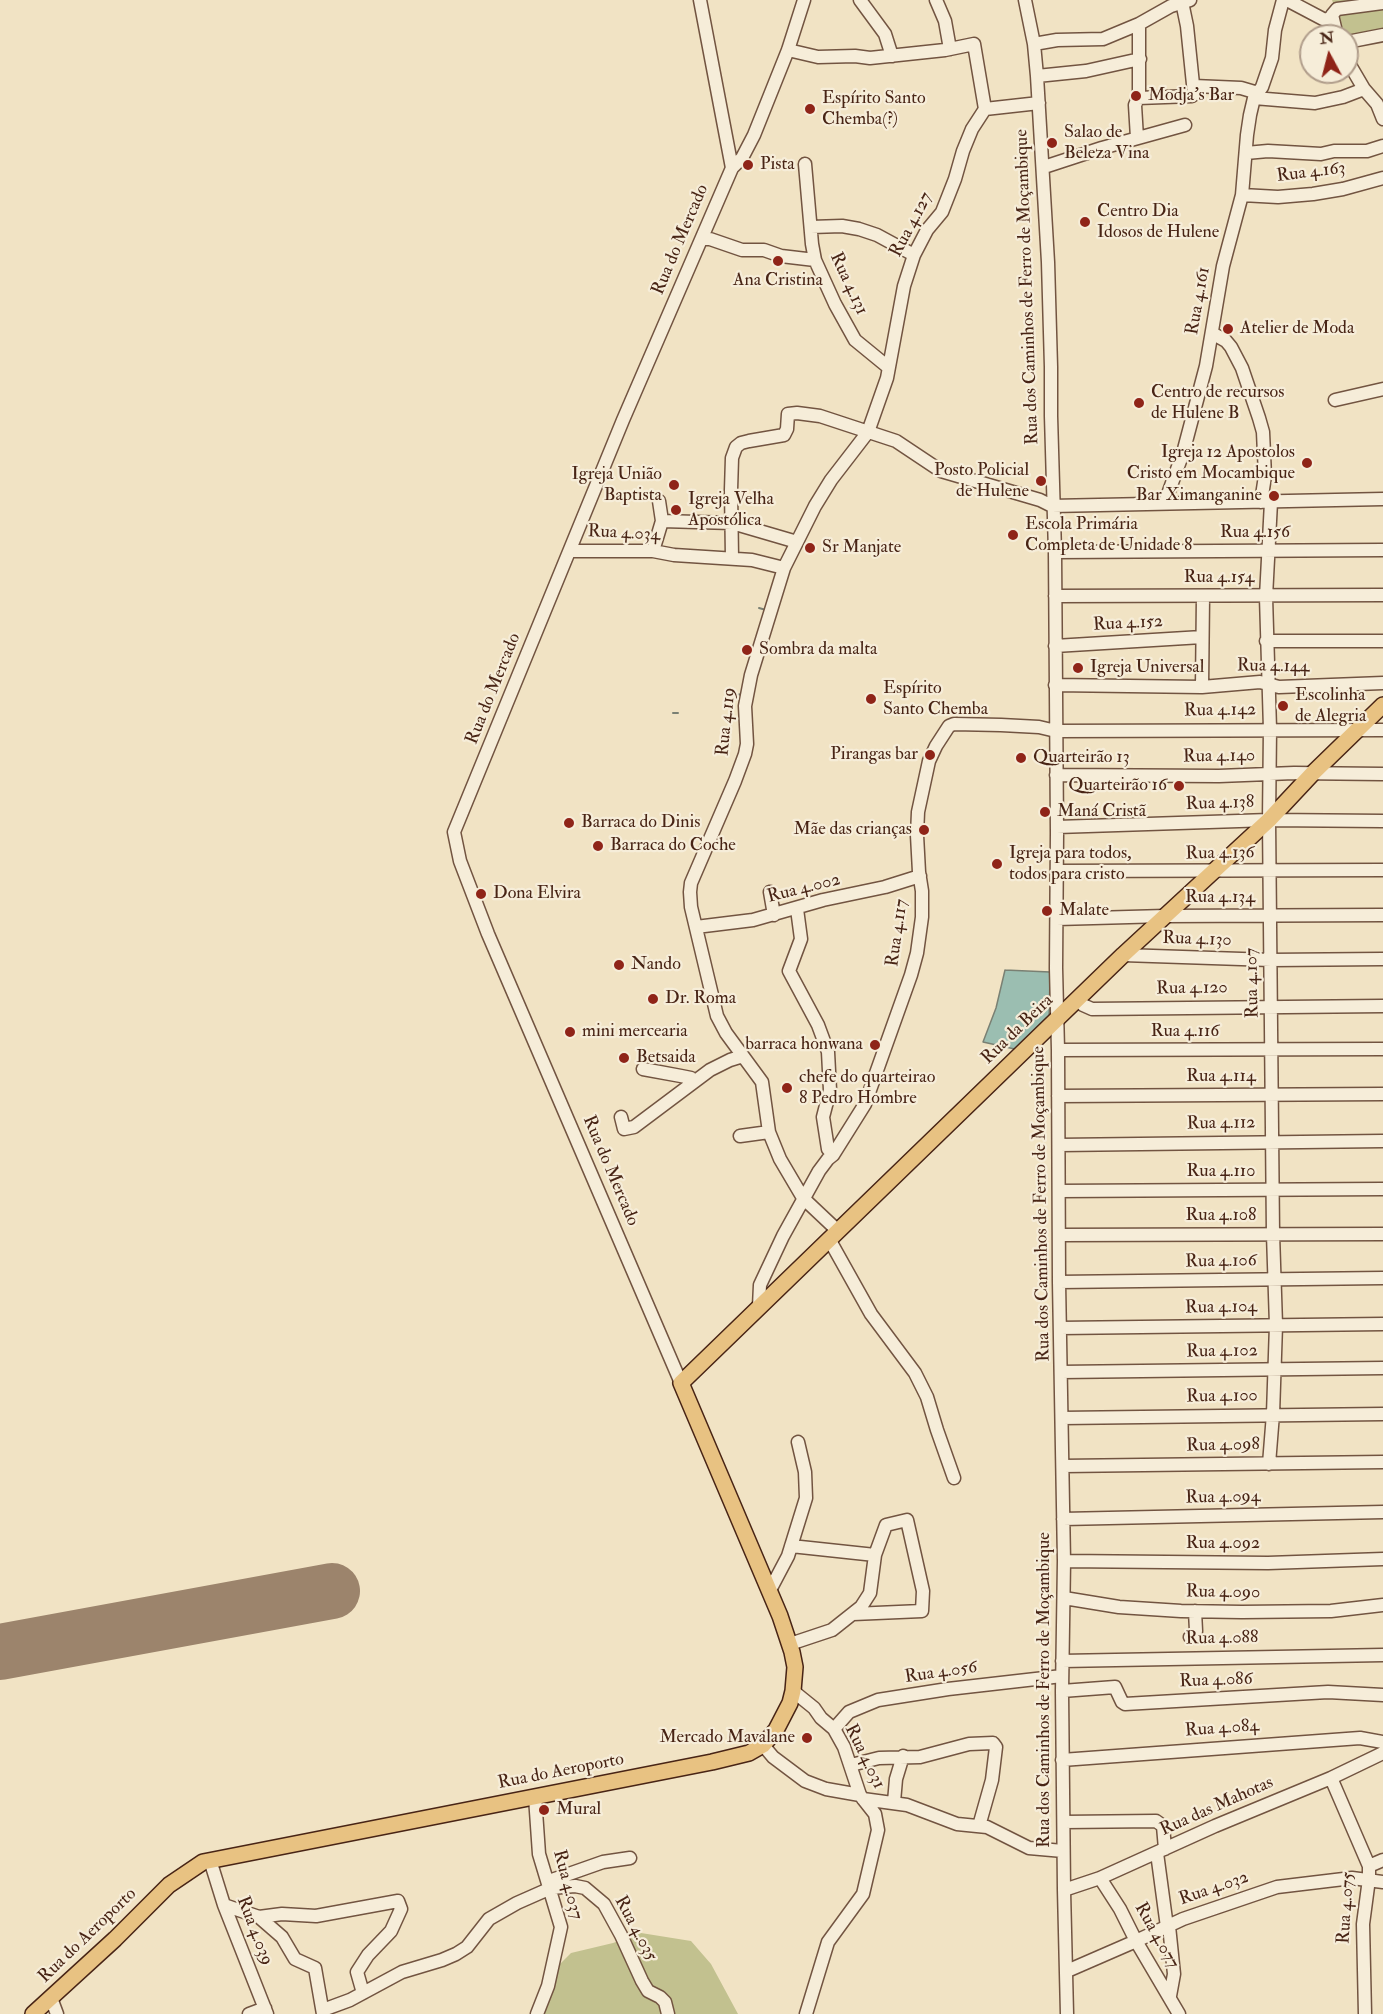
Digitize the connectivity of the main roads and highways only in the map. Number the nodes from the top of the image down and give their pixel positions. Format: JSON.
{"nodes":[{"id":1,"x":1383,"y":705,"type":"edge"},
{"id":2,"x":763,"y":1745,"type":"joint"},
{"id":3,"x":33,"y":2014,"type":"edge"}],
"edges":[{"from":1,"to":2,"type":"main road","name":"Rua da Beira"},
{"from":2,"to":3,"type":"main road","name":"Rua do Aeroporto"}]}
